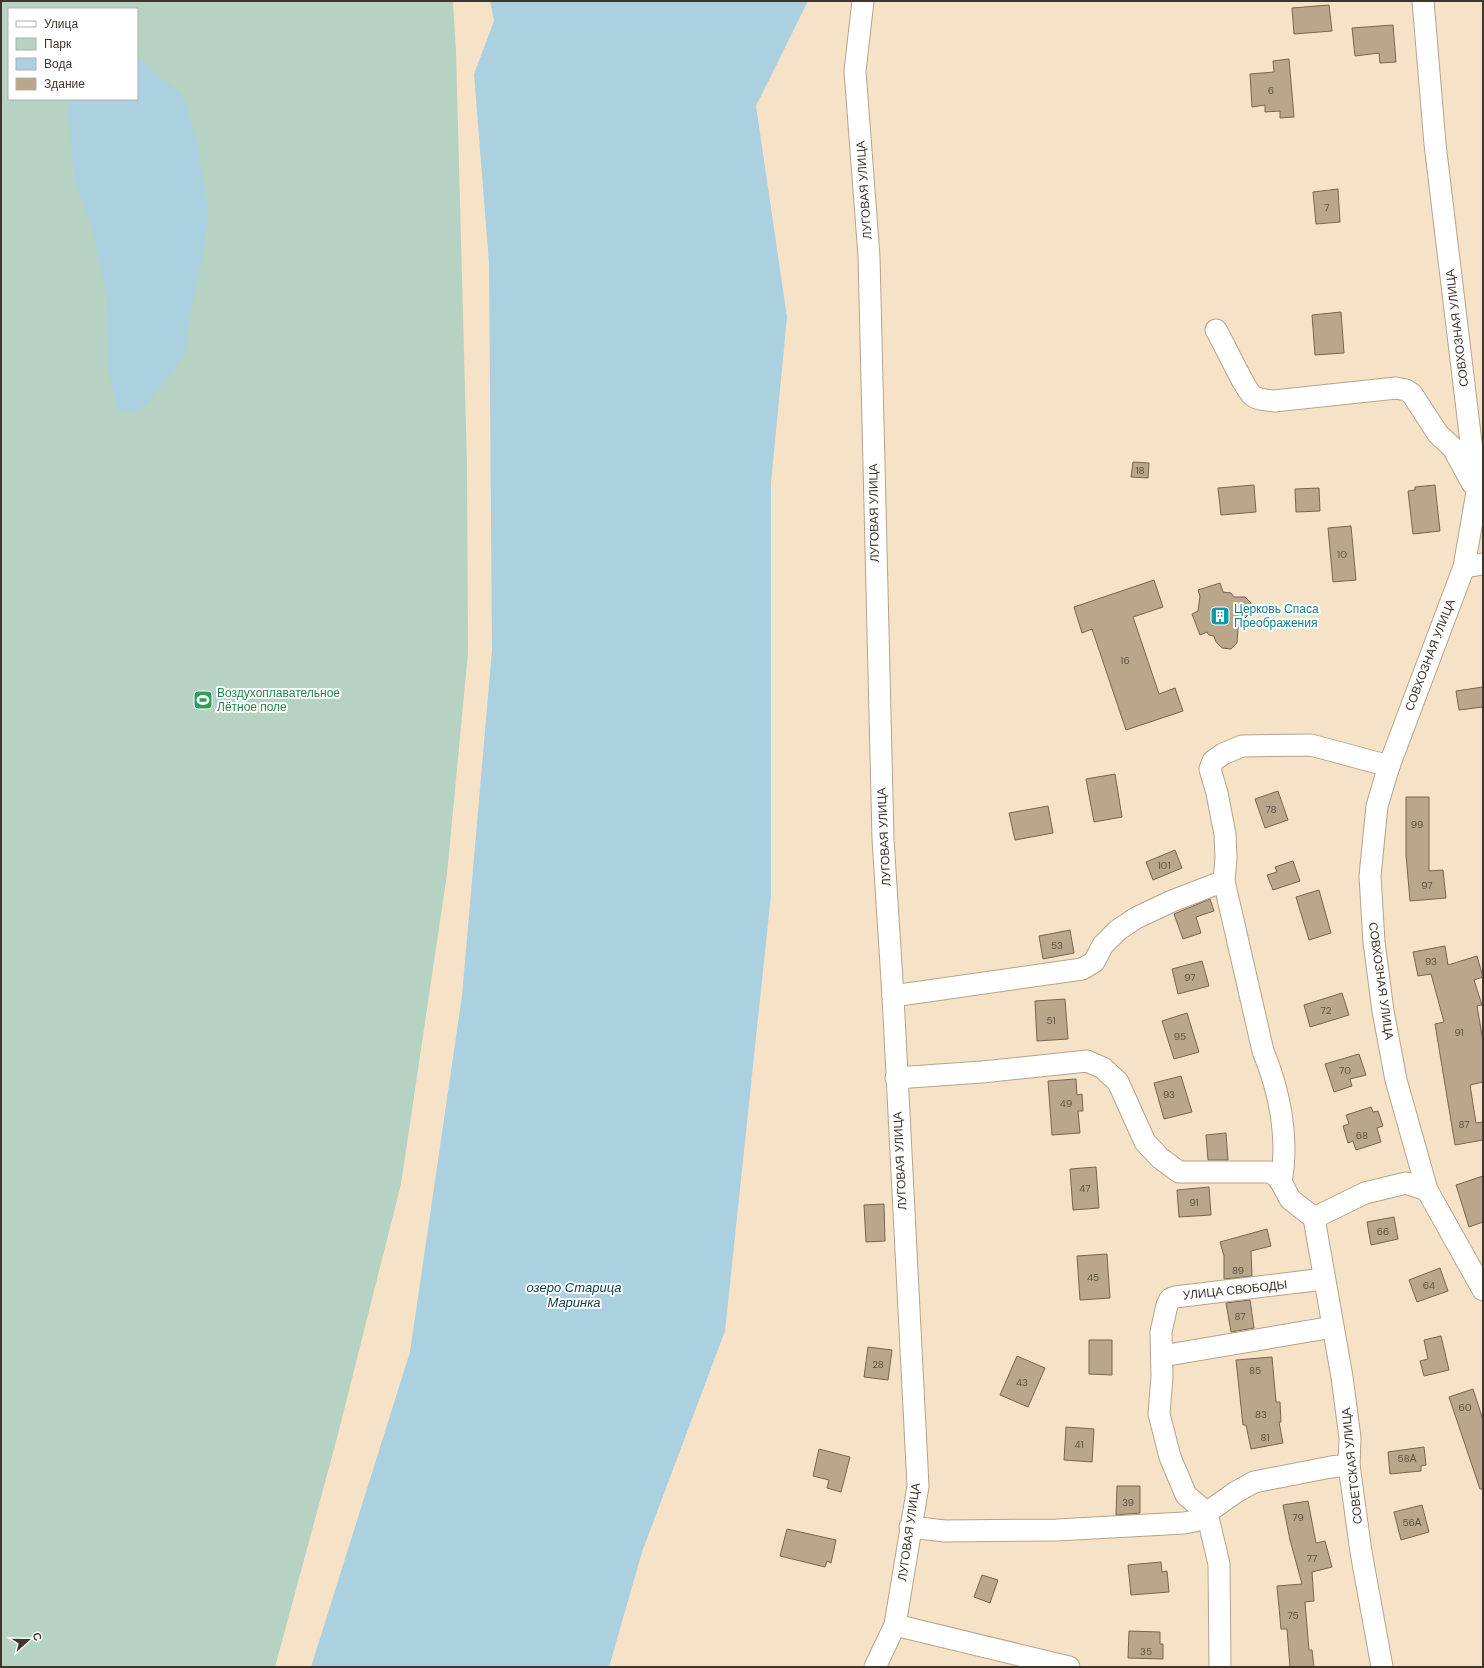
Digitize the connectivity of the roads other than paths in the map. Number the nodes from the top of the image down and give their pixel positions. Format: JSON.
{"nodes":[{"id":1,"x":863,"y":1,"type":"edge"},
{"id":2,"x":1423,"y":1,"type":"edge"},
{"id":3,"x":1216,"y":330,"type":"dead end"},
{"id":4,"x":1477,"y":492,"type":"junction"},
{"id":5,"x":1473,"y":565,"type":"edge"},
{"id":6,"x":1389,"y":766,"type":"junction"},
{"id":7,"x":1224,"y":880,"type":"junction"},
{"id":8,"x":893,"y":996,"type":"junction"},
{"id":9,"x":896,"y":1078,"type":"junction"},
{"id":10,"x":1281,"y":1182,"type":"junction"},
{"id":11,"x":1427,"y":1190,"type":"junction"},
{"id":12,"x":1314,"y":1218,"type":"junction"},
{"id":13,"x":1323,"y":1272,"type":"junction"},
{"id":14,"x":1483,"y":1290,"type":"edge"},
{"id":15,"x":1333,"y":1327,"type":"junction"},
{"id":16,"x":1162,"y":1356,"type":"junction"},
{"id":17,"x":1349,"y":1465,"type":"junction"},
{"id":18,"x":1207,"y":1513,"type":"junction"},
{"id":19,"x":910,"y":1527,"type":"junction"},
{"id":20,"x":895,"y":1625,"type":"junction"},
{"id":21,"x":875,"y":1667,"type":"edge"},
{"id":22,"x":1069,"y":1667,"type":"edge"},
{"id":23,"x":1220,"y":1667,"type":"edge"},
{"id":24,"x":1382,"y":1667,"type":"edge"}],
"edges":[{"from":1,"to":8,"type":"street","name":"ЛУГОВАЯ УЛИЦА"},
{"from":2,"to":4,"type":"street","name":"СОВХОЗНАЯ УЛИЦА"},
{"from":3,"to":4,"type":"street"},
{"from":4,"to":5,"type":"street","name":"СОВХОЗНАЯ УЛИЦА"},
{"from":5,"to":6,"type":"street","name":"СОВХОЗНАЯ УЛИЦА"},
{"from":6,"to":7,"type":"street"},
{"from":6,"to":11,"type":"street","name":"СОВХОЗНАЯ УЛИЦА"},
{"from":7,"to":8,"type":"street"},
{"from":7,"to":10,"type":"street"},
{"from":8,"to":9,"type":"street","name":"ЛУГОВАЯ УЛИЦА"},
{"from":9,"to":10,"type":"street"},
{"from":9,"to":19,"type":"street","name":"ЛУГОВАЯ УЛИЦА"},
{"from":10,"to":12,"type":"street"},
{"from":11,"to":12,"type":"street"},
{"from":11,"to":14,"type":"street","name":"СОВХОЗНАЯ УЛИЦА"},
{"from":12,"to":13,"type":"street","name":"СОВЕТСКАЯ УЛИЦА"},
{"from":13,"to":15,"type":"street","name":"СОВЕТСКАЯ УЛИЦА"},
{"from":13,"to":16,"type":"street","name":"УЛИЦА СВОБОДЫ"},
{"from":15,"to":16,"type":"street"},
{"from":15,"to":17,"type":"street","name":"СОВЕТСКАЯ УЛИЦА"},
{"from":16,"to":18,"type":"street","name":"УЛИЦА СВОБОДЫ"},
{"from":17,"to":18,"type":"street"},
{"from":17,"to":24,"type":"street","name":"СОВЕТСКАЯ УЛИЦА"},
{"from":18,"to":19,"type":"street"},
{"from":18,"to":23,"type":"street"},
{"from":19,"to":20,"type":"street","name":"ЛУГОВАЯ УЛИЦА"},
{"from":20,"to":21,"type":"street","name":"ЛУГОВАЯ УЛИЦА"},
{"from":20,"to":22,"type":"street"}]}
